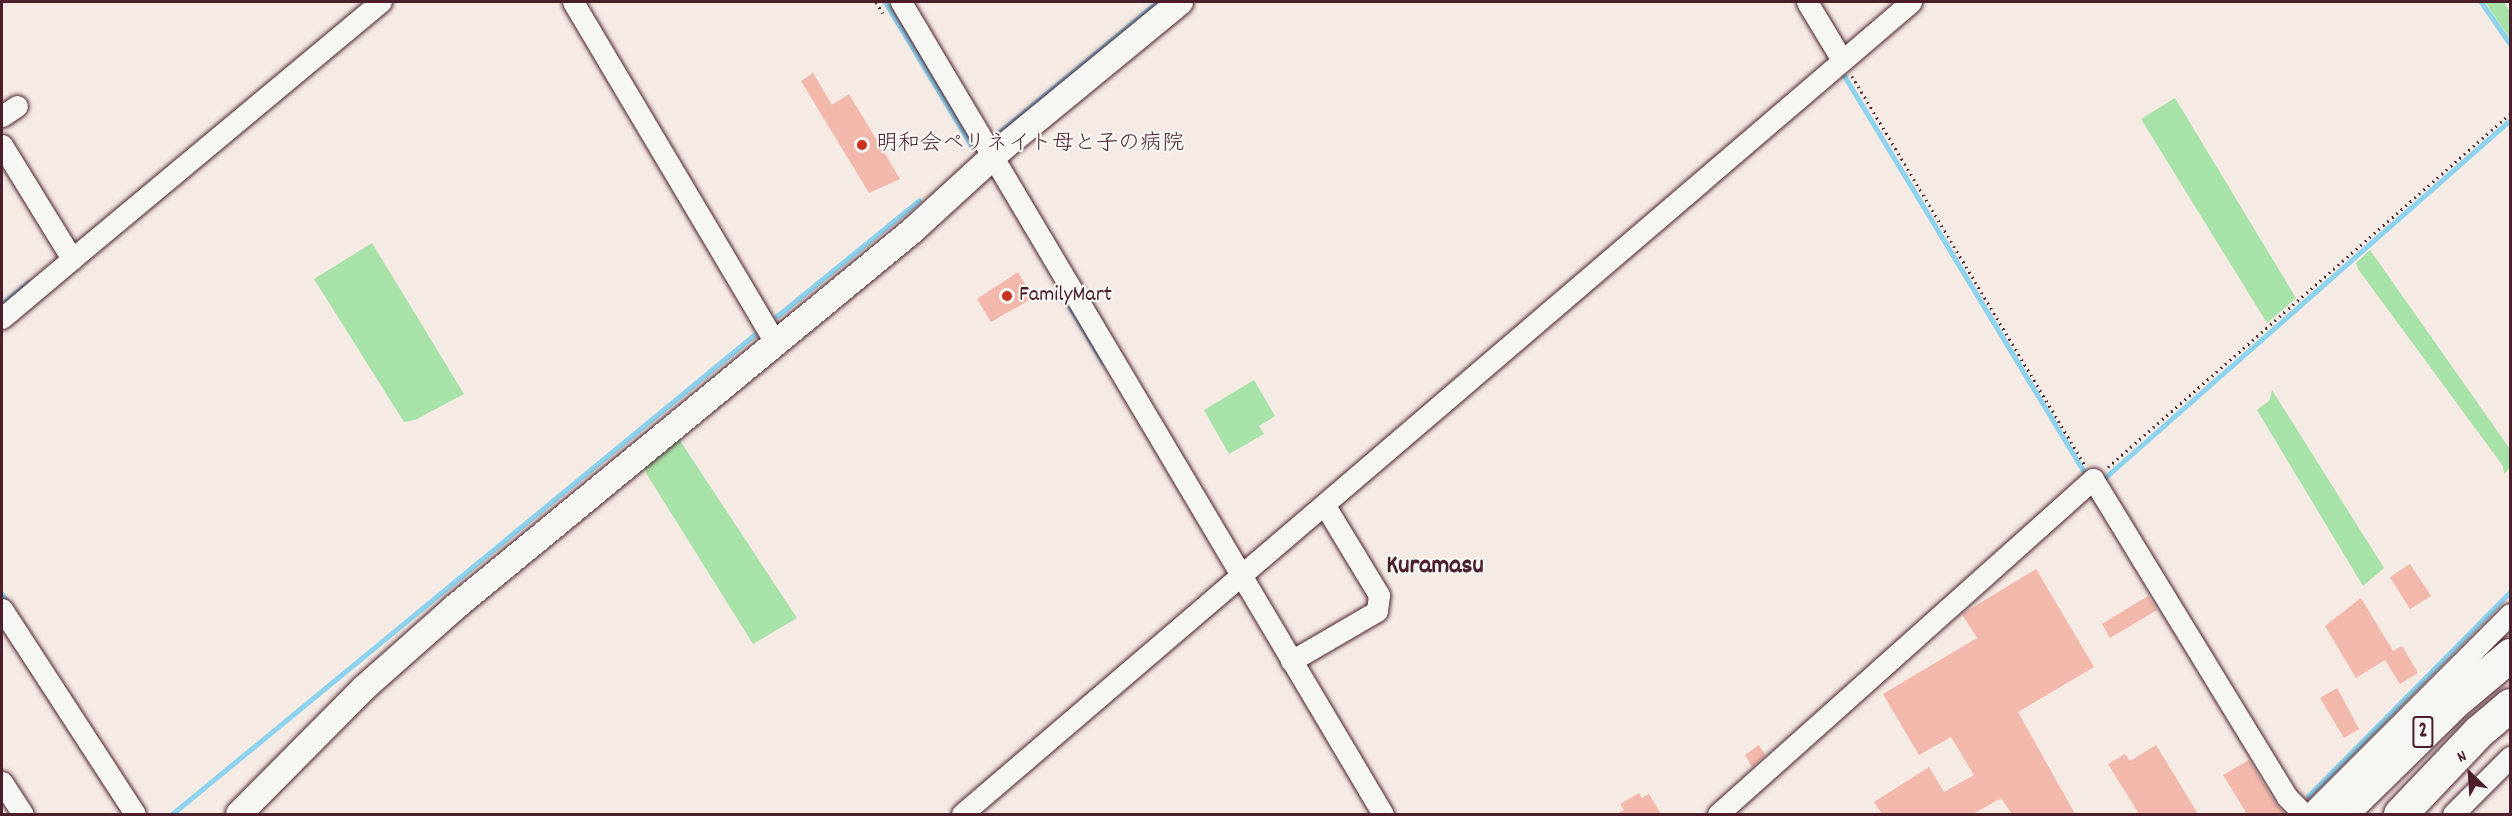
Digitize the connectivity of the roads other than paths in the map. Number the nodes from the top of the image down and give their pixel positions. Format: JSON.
{"nodes":[{"id":1,"x":381,"y":2,"type":"edge"},
{"id":2,"x":573,"y":2,"type":"edge"},
{"id":3,"x":901,"y":2,"type":"edge"},
{"id":4,"x":1180,"y":2,"type":"edge"},
{"id":5,"x":1807,"y":2,"type":"edge"},
{"id":6,"x":1911,"y":2,"type":"edge"},
{"id":7,"x":1842,"y":60,"type":"junction"},
{"id":8,"x":2,"y":146,"type":"edge"},
{"id":9,"x":991,"y":159,"type":"junction"},
{"id":10,"x":69,"y":253,"type":"junction"},
{"id":11,"x":2,"y":318,"type":"edge"},
{"id":12,"x":775,"y":342,"type":"junction"},
{"id":13,"x":1325,"y":506,"type":"junction"},
{"id":14,"x":1236,"y":581,"type":"junction"},
{"id":15,"x":2,"y":609,"type":"edge"},
{"id":16,"x":2511,"y":614,"type":"edge"},
{"id":17,"x":2511,"y":655,"type":"edge"},
{"id":18,"x":1291,"y":661,"type":"junction"},
{"id":19,"x":2511,"y":672,"type":"edge"},
{"id":20,"x":2511,"y":705,"type":"edge"},
{"id":21,"x":2511,"y":730,"type":"edge"},
{"id":22,"x":2511,"y":757,"type":"edge"},
{"id":23,"x":2,"y":782,"type":"edge"},
{"id":24,"x":23,"y":814,"type":"edge"},
{"id":25,"x":135,"y":814,"type":"edge"},
{"id":26,"x":239,"y":814,"type":"edge"},
{"id":27,"x":962,"y":814,"type":"edge"},
{"id":28,"x":1383,"y":814,"type":"edge"},
{"id":29,"x":1718,"y":814,"type":"edge"},
{"id":30,"x":2304,"y":814,"type":"edge"},
{"id":31,"x":2310,"y":814,"type":"edge"},
{"id":32,"x":2340,"y":814,"type":"edge"},
{"id":33,"x":2368,"y":814,"type":"edge"},
{"id":34,"x":2400,"y":814,"type":"edge"},
{"id":35,"x":2429,"y":814,"type":"edge"},
{"id":36,"x":2453,"y":814,"type":"edge"}],
"edges":[{"from":1,"to":10,"type":"street"},
{"from":2,"to":12,"type":"street"},
{"from":3,"to":9,"type":"street"},
{"from":4,"to":9,"type":"street"},
{"from":5,"to":7,"type":"street"},
{"from":6,"to":7,"type":"street"},
{"from":7,"to":13,"type":"street"},
{"from":8,"to":10,"type":"street"},
{"from":9,"to":12,"type":"street"},
{"from":9,"to":14,"type":"street"},
{"from":10,"to":11,"type":"street"},
{"from":12,"to":26,"type":"street"},
{"from":13,"to":14,"type":"street"},
{"from":13,"to":18,"type":"street"},
{"from":14,"to":18,"type":"street"},
{"from":14,"to":27,"type":"street"},
{"from":15,"to":25,"type":"street"},
{"from":16,"to":31,"type":"street"},
{"from":17,"to":32,"type":"highway","number":"2"},
{"from":18,"to":28,"type":"street"},
{"from":19,"to":33,"type":"highway","number":"2"},
{"from":20,"to":34,"type":"highway","number":"2"},
{"from":21,"to":35,"type":"highway"},
{"from":22,"to":36,"type":"street"},
{"from":23,"to":24,"type":"street"},
{"from":29,"to":30,"type":"street"}]}
